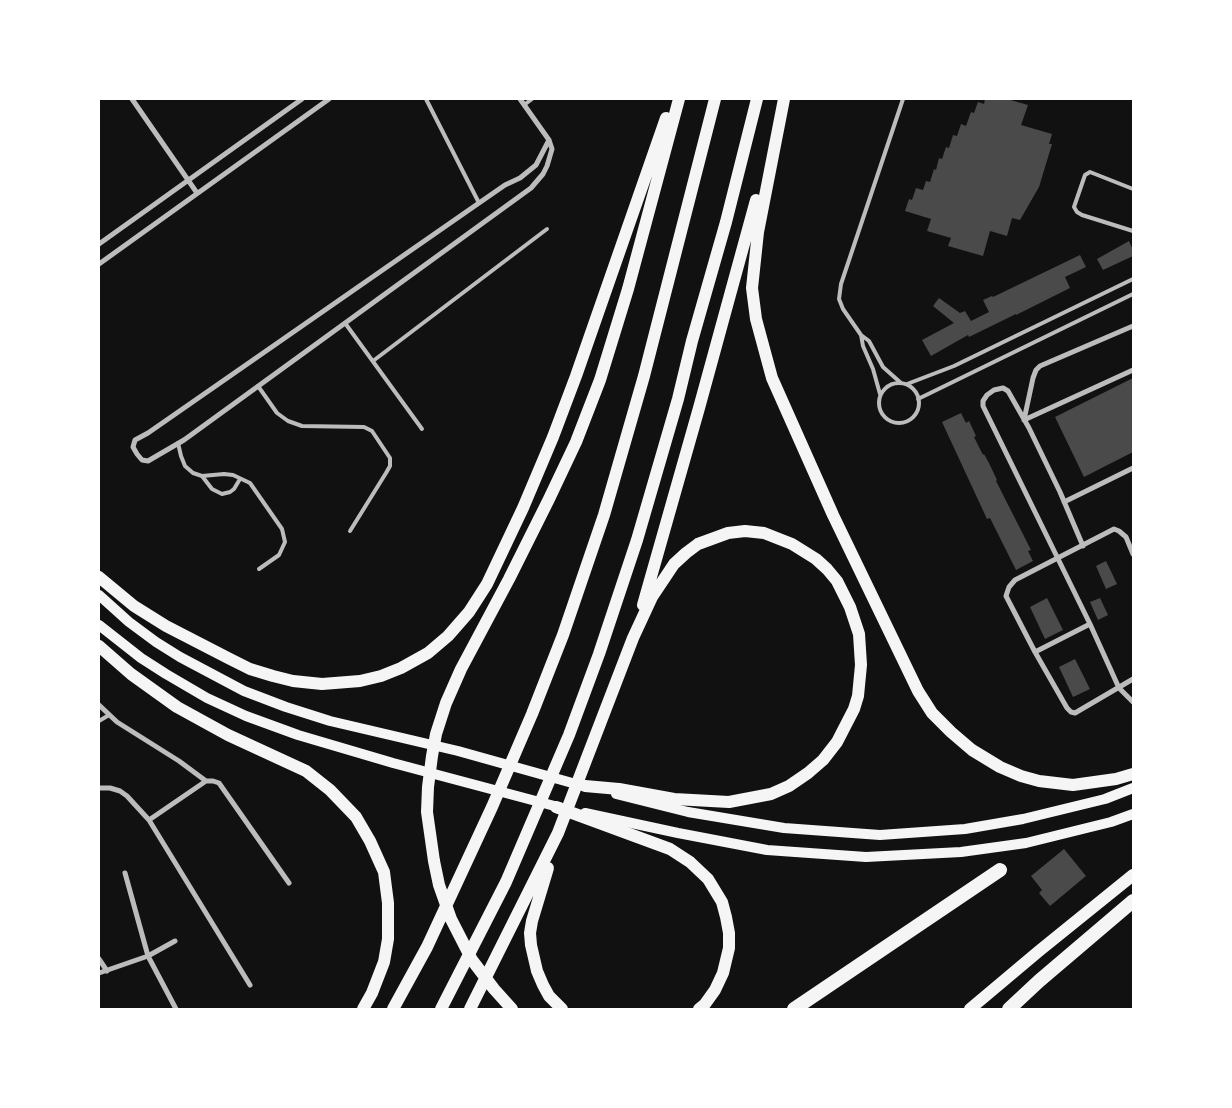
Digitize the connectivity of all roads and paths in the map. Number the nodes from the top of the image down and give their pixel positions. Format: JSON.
{"nodes":[{"id":1,"x":132,"y":99,"type":"edge"},
{"id":2,"x":302,"y":99,"type":"edge"},
{"id":3,"x":329,"y":99,"type":"edge"},
{"id":4,"x":426,"y":99,"type":"edge"},
{"id":5,"x":520,"y":99,"type":"edge"},
{"id":6,"x":532,"y":99,"type":"edge"},
{"id":7,"x":673,"y":99,"type":"edge"},
{"id":8,"x":679,"y":99,"type":"edge"},
{"id":9,"x":715,"y":99,"type":"edge"},
{"id":10,"x":757,"y":99,"type":"edge"},
{"id":11,"x":784,"y":99,"type":"edge"},
{"id":12,"x":902,"y":99,"type":"edge"},
{"id":13,"x":524,"y":105,"type":"junction"},
{"id":14,"x":779,"y":118,"type":"junction"},
{"id":15,"x":549,"y":140,"type":"junction"},
{"id":16,"x":189,"y":181,"type":"junction"},
{"id":17,"x":1133,"y":189,"type":"edge"},
{"id":18,"x":197,"y":193,"type":"junction"},
{"id":19,"x":479,"y":203,"type":"junction"},
{"id":20,"x":547,"y":229,"type":"dead end"},
{"id":21,"x":1133,"y":231,"type":"edge"},
{"id":22,"x":99,"y":244,"type":"edge"},
{"id":23,"x":99,"y":264,"type":"edge"},
{"id":24,"x":1133,"y":279,"type":"edge"},
{"id":25,"x":1133,"y":294,"type":"edge"},
{"id":26,"x":345,"y":323,"type":"junction"},
{"id":27,"x":1133,"y":326,"type":"edge"},
{"id":28,"x":860,"y":335,"type":"junction"},
{"id":29,"x":373,"y":361,"type":"junction"},
{"id":30,"x":1133,"y":370,"type":"edge"},
{"id":31,"x":901,"y":382,"type":"junction"},
{"id":32,"x":907,"y":384,"type":"junction"},
{"id":33,"x":258,"y":386,"type":"junction"},
{"id":34,"x":880,"y":394,"type":"junction"},
{"id":35,"x":918,"y":399,"type":"junction"},
{"id":36,"x":1024,"y":420,"type":"junction"},
{"id":37,"x":422,"y":429,"type":"dead end"},
{"id":38,"x":178,"y":443,"type":"junction"},
{"id":39,"x":1133,"y":468,"type":"edge"},
{"id":40,"x":202,"y":476,"type":"junction"},
{"id":41,"x":240,"y":479,"type":"junction"},
{"id":42,"x":1064,"y":502,"type":"junction"},
{"id":43,"x":350,"y":531,"type":"dead end"},
{"id":44,"x":1133,"y":535,"type":"edge"},
{"id":45,"x":1126,"y":537,"type":"junction"},
{"id":46,"x":1083,"y":546,"type":"junction"},
{"id":47,"x":1133,"y":554,"type":"edge"},
{"id":48,"x":1058,"y":558,"type":"junction"},
{"id":49,"x":260,"y":569,"type":"dead end"},
{"id":50,"x":99,"y":577,"type":"edge"},
{"id":51,"x":99,"y":595,"type":"edge"},
{"id":52,"x":1090,"y":624,"type":"junction"},
{"id":53,"x":99,"y":625,"type":"edge"},
{"id":54,"x":633,"y":638,"type":"junction"},
{"id":55,"x":99,"y":646,"type":"edge"},
{"id":56,"x":1035,"y":652,"type":"junction"},
{"id":57,"x":1133,"y":679,"type":"edge"},
{"id":58,"x":1119,"y":688,"type":"junction"},
{"id":59,"x":1133,"y":702,"type":"edge"},
{"id":60,"x":99,"y":705,"type":"edge"},
{"id":61,"x":109,"y":715,"type":"junction"},
{"id":62,"x":99,"y":721,"type":"edge"},
{"id":63,"x":1133,"y":774,"type":"edge"},
{"id":64,"x":206,"y":781,"type":"junction"},
{"id":65,"x":585,"y":786,"type":"junction"},
{"id":66,"x":99,"y":788,"type":"edge"},
{"id":67,"x":1133,"y":788,"type":"edge"},
{"id":68,"x":556,"y":806,"type":"junction"},
{"id":69,"x":1133,"y":814,"type":"edge"},
{"id":70,"x":150,"y":820,"type":"junction"},
{"id":71,"x":559,"y":830,"type":"junction"},
{"id":72,"x":1000,"y":870,"type":"dead end"},
{"id":73,"x":125,"y":873,"type":"dead end"},
{"id":74,"x":1133,"y":875,"type":"edge"},
{"id":75,"x":289,"y":882,"type":"dead end"},
{"id":76,"x":1133,"y":901,"type":"edge"},
{"id":77,"x":175,"y":942,"type":"dead end"},
{"id":78,"x":148,"y":956,"type":"junction"},
{"id":79,"x":99,"y":959,"type":"edge"},
{"id":80,"x":106,"y":971,"type":"junction"},
{"id":81,"x":99,"y":973,"type":"edge"},
{"id":82,"x":250,"y":985,"type":"dead end"},
{"id":83,"x":176,"y":1009,"type":"edge"},
{"id":84,"x":363,"y":1009,"type":"edge"},
{"id":85,"x":393,"y":1009,"type":"edge"},
{"id":86,"x":441,"y":1009,"type":"edge"},
{"id":87,"x":470,"y":1009,"type":"edge"},
{"id":88,"x":512,"y":1009,"type":"edge"},
{"id":89,"x":562,"y":1009,"type":"edge"},
{"id":90,"x":699,"y":1009,"type":"edge"},
{"id":91,"x":794,"y":1009,"type":"edge"},
{"id":92,"x":970,"y":1009,"type":"edge"},
{"id":93,"x":1010,"y":1009,"type":"edge"}],
"edges":[{"from":1,"to":16,"type":"street"},
{"from":2,"to":16,"type":"street"},
{"from":3,"to":18,"type":"street"},
{"from":4,"to":19,"type":"lane"},
{"from":5,"to":13,"type":"street"},
{"from":6,"to":13,"type":"lane"},
{"from":7,"to":50,"type":"main road"},
{"from":8,"to":88,"type":"main road"},
{"from":9,"to":85,"type":"main road"},
{"from":10,"to":86,"type":"main road"},
{"from":11,"to":14,"type":"main road"},
{"from":12,"to":28,"type":"lane"},
{"from":13,"to":15,"type":"street"},
{"from":14,"to":54,"type":"main road"},
{"from":14,"to":63,"type":"main road"},
{"from":15,"to":19,"type":"street"},
{"from":15,"to":26,"type":"street"},
{"from":16,"to":18,"type":"street"},
{"from":16,"to":22,"type":"street"},
{"from":17,"to":21,"type":"lane"},
{"from":18,"to":23,"type":"street"},
{"from":19,"to":38,"type":"street"},
{"from":20,"to":29,"type":"lane"},
{"from":24,"to":32,"type":"lane"},
{"from":25,"to":35,"type":"lane"},
{"from":26,"to":29,"type":"lane"},
{"from":26,"to":33,"type":"street"},
{"from":27,"to":36,"type":"street"},
{"from":28,"to":31,"type":"lane"},
{"from":28,"to":34,"type":"lane"},
{"from":29,"to":37,"type":"lane"},
{"from":30,"to":36,"type":"street"},
{"from":31,"to":32,"type":"lane"},
{"from":31,"to":34,"type":"lane"},
{"from":32,"to":35,"type":"lane"},
{"from":33,"to":38,"type":"street"},
{"from":33,"to":43,"type":"lane"},
{"from":34,"to":35,"type":"lane"},
{"from":36,"to":42,"type":"street"},
{"from":36,"to":48,"type":"street"},
{"from":38,"to":40,"type":"lane"},
{"from":39,"to":42,"type":"street"},
{"from":40,"to":41,"type":"lane"},
{"from":40,"to":41,"type":"lane"},
{"from":41,"to":49,"type":"lane"},
{"from":42,"to":46,"type":"street"},
{"from":44,"to":45,"type":"street"},
{"from":45,"to":46,"type":"street"},
{"from":45,"to":47,"type":"street"},
{"from":46,"to":48,"type":"street"},
{"from":48,"to":52,"type":"street"},
{"from":48,"to":56,"type":"street"},
{"from":51,"to":65,"type":"main road"},
{"from":52,"to":56,"type":"street"},
{"from":52,"to":58,"type":"street"},
{"from":53,"to":68,"type":"main road"},
{"from":54,"to":65,"type":"main road"},
{"from":54,"to":71,"type":"main road"},
{"from":55,"to":84,"type":"main road"},
{"from":56,"to":58,"type":"street"},
{"from":57,"to":58,"type":"street"},
{"from":58,"to":59,"type":"street"},
{"from":60,"to":61,"type":"street"},
{"from":61,"to":62,"type":"lane"},
{"from":61,"to":64,"type":"street"},
{"from":64,"to":70,"type":"street"},
{"from":64,"to":75,"type":"street"},
{"from":65,"to":67,"type":"main road"},
{"from":66,"to":70,"type":"street"},
{"from":68,"to":69,"type":"main road"},
{"from":68,"to":90,"type":"main road"},
{"from":70,"to":82,"type":"street"},
{"from":71,"to":87,"type":"main road"},
{"from":71,"to":89,"type":"main road"},
{"from":72,"to":91,"type":"highway"},
{"from":73,"to":78,"type":"street"},
{"from":74,"to":92,"type":"main road"},
{"from":76,"to":93,"type":"highway"},
{"from":77,"to":78,"type":"street"},
{"from":78,"to":80,"type":"street"},
{"from":78,"to":83,"type":"street"},
{"from":79,"to":80,"type":"street"},
{"from":80,"to":81,"type":"street"}]}
